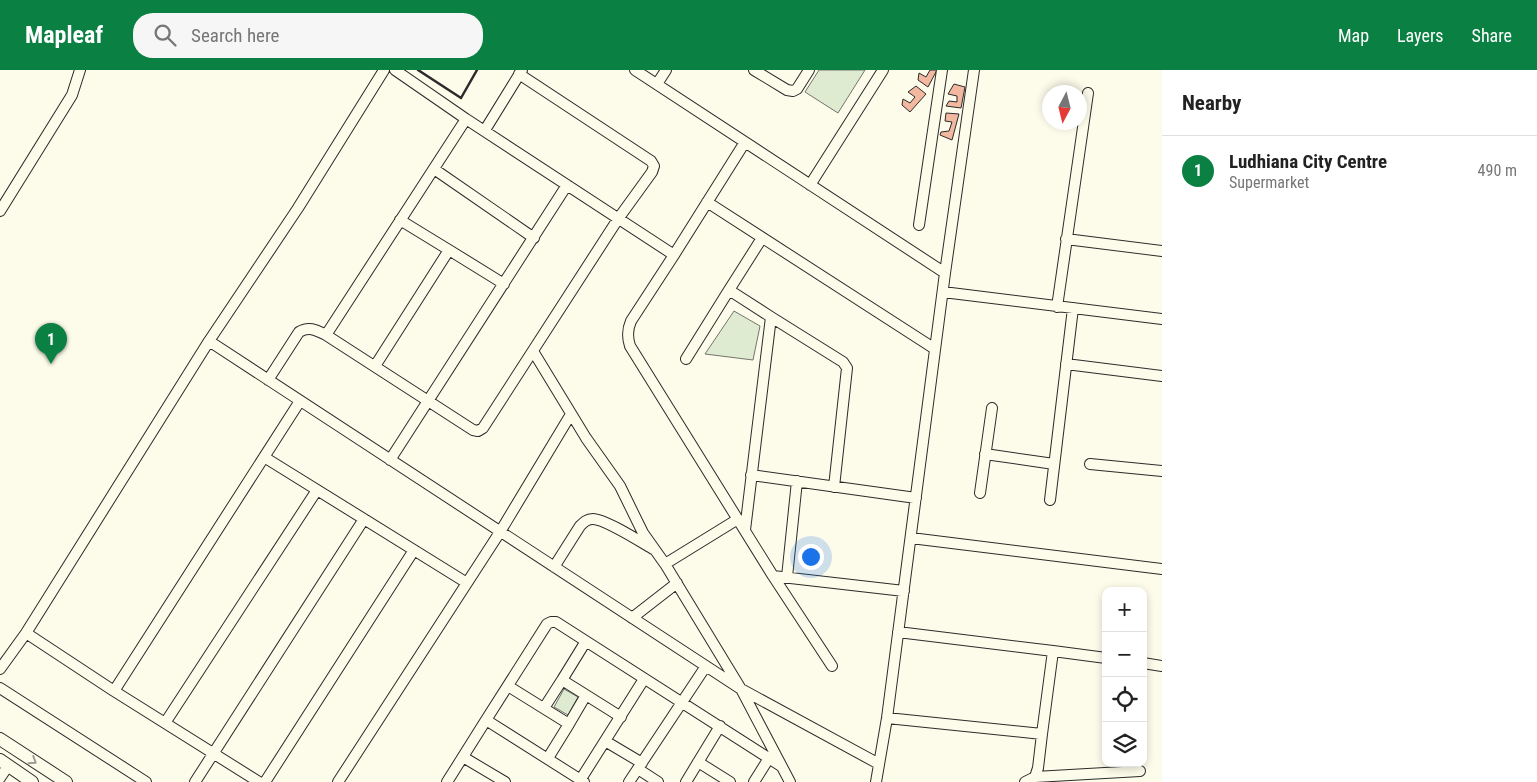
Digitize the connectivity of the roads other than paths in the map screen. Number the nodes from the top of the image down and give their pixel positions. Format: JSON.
{"nodes":[{"id":1,"x":80,"y":70,"type":"edge"},
{"id":2,"x":384,"y":70,"type":"edge"},
{"id":3,"x":395,"y":70,"type":"edge"},
{"id":4,"x":635,"y":70,"type":"edge"},
{"id":5,"x":666,"y":70,"type":"edge"},
{"id":6,"x":754,"y":70,"type":"edge"},
{"id":7,"x":809,"y":70,"type":"edge"},
{"id":8,"x":883,"y":70,"type":"edge"},
{"id":9,"x":942,"y":70,"type":"edge"},
{"id":10,"x":974,"y":70,"type":"edge"},
{"id":11,"x":521,"y":72,"type":"edge"},
{"id":12,"x":657,"y":84,"type":"junction"},
{"id":13,"x":1088,"y":93,"type":"dead end"},
{"id":14,"x":466,"y":119,"type":"junction"},
{"id":15,"x":485,"y":130,"type":"junction"},
{"id":16,"x":745,"y":142,"type":"junction"},
{"id":17,"x":434,"y":169,"type":"junction"},
{"id":18,"x":567,"y":185,"type":"junction"},
{"id":19,"x":810,"y":185,"type":"junction"},
{"id":20,"x":707,"y":202,"type":"junction"},
{"id":21,"x":0,"y":211,"type":"edge"},
{"id":22,"x":618,"y":219,"type":"junction"},
{"id":23,"x":400,"y":220,"type":"junction"},
{"id":24,"x":919,"y":225,"type":"dead end"},
{"id":25,"x":534,"y":238,"type":"junction"},
{"id":26,"x":762,"y":238,"type":"junction"},
{"id":27,"x":1066,"y":240,"type":"junction"},
{"id":28,"x":449,"y":250,"type":"junction"},
{"id":29,"x":1162,"y":251,"type":"edge"},
{"id":30,"x":674,"y":254,"type":"junction"},
{"id":31,"x":945,"y":274,"type":"junction"},
{"id":32,"x":504,"y":284,"type":"junction"},
{"id":33,"x":729,"y":290,"type":"junction"},
{"id":34,"x":943,"y":292,"type":"junction"},
{"id":35,"x":1057,"y":307,"type":"junction"},
{"id":36,"x":1072,"y":308,"type":"junction"},
{"id":37,"x":771,"y":317,"type":"junction"},
{"id":38,"x":1162,"y":319,"type":"edge"},
{"id":39,"x":326,"y":335,"type":"junction"},
{"id":40,"x":209,"y":342,"type":"junction"},
{"id":41,"x":935,"y":349,"type":"junction"},
{"id":42,"x":533,"y":351,"type":"junction"},
{"id":43,"x":686,"y":358,"type":"dead end"},
{"id":44,"x":1066,"y":364,"type":"junction"},
{"id":45,"x":375,"y":366,"type":"junction"},
{"id":46,"x":1162,"y":376,"type":"edge"},
{"id":47,"x":268,"y":380,"type":"junction"},
{"id":48,"x":300,"y":401,"type":"junction"},
{"id":49,"x":429,"y":401,"type":"junction"},
{"id":50,"x":992,"y":408,"type":"dead end"},
{"id":51,"x":571,"y":414,"type":"junction"},
{"id":52,"x":984,"y":454,"type":"junction"},
{"id":53,"x":264,"y":457,"type":"junction"},
{"id":54,"x":390,"y":460,"type":"junction"},
{"id":55,"x":1054,"y":464,"type":"junction"},
{"id":56,"x":1090,"y":464,"type":"dead end"},
{"id":57,"x":1162,"y":471,"type":"edge"},
{"id":58,"x":751,"y":475,"type":"junction"},
{"id":59,"x":797,"y":482,"type":"junction"},
{"id":60,"x":834,"y":487,"type":"junction"},
{"id":61,"x":316,"y":490,"type":"junction"},
{"id":62,"x":980,"y":493,"type":"dead end"},
{"id":63,"x":916,"y":498,"type":"junction"},
{"id":64,"x":1050,"y":500,"type":"dead end"},
{"id":65,"x":364,"y":519,"type":"junction"},
{"id":66,"x":738,"y":519,"type":"junction"},
{"id":67,"x":745,"y":530,"type":"junction"},
{"id":68,"x":500,"y":532,"type":"junction"},
{"id":69,"x":911,"y":538,"type":"junction"},
{"id":70,"x":414,"y":550,"type":"junction"},
{"id":71,"x":654,"y":550,"type":"junction"},
{"id":72,"x":665,"y":564,"type":"junction"},
{"id":73,"x":554,"y":567,"type":"junction"},
{"id":74,"x":1162,"y":569,"type":"edge"},
{"id":75,"x":773,"y":576,"type":"junction"},
{"id":76,"x":787,"y":577,"type":"junction"},
{"id":77,"x":467,"y":583,"type":"junction"},
{"id":78,"x":677,"y":583,"type":"junction"},
{"id":79,"x":904,"y":591,"type":"junction"},
{"id":80,"x":632,"y":618,"type":"junction"},
{"id":81,"x":898,"y":632,"type":"junction"},
{"id":82,"x":26,"y":633,"type":"junction"},
{"id":83,"x":586,"y":641,"type":"junction"},
{"id":84,"x":1053,"y":652,"type":"junction"},
{"id":85,"x":1102,"y":658,"type":"edge"},
{"id":86,"x":1147,"y":664,"type":"edge"},
{"id":87,"x":706,"y":666,"type":"junction"},
{"id":88,"x":832,"y":666,"type":"dead end"},
{"id":89,"x":1162,"y":666,"type":"edge"},
{"id":90,"x":0,"y":669,"type":"edge"},
{"id":91,"x":644,"y":679,"type":"junction"},
{"id":92,"x":562,"y":680,"type":"junction"},
{"id":93,"x":508,"y":686,"type":"junction"},
{"id":94,"x":0,"y":688,"type":"edge"},
{"id":95,"x":741,"y":689,"type":"junction"},
{"id":96,"x":114,"y":691,"type":"junction"},
{"id":97,"x":586,"y":695,"type":"junction"},
{"id":98,"x":683,"y":702,"type":"junction"},
{"id":99,"x":544,"y":708,"type":"junction"},
{"id":100,"x":621,"y":717,"type":"junction"},
{"id":101,"x":887,"y":718,"type":"junction"},
{"id":102,"x":486,"y":720,"type":"junction"},
{"id":103,"x":165,"y":723,"type":"junction"},
{"id":104,"x":569,"y":724,"type":"junction"},
{"id":105,"x":720,"y":726,"type":"junction"},
{"id":106,"x":1042,"y":734,"type":"junction"},
{"id":107,"x":0,"y":739,"type":"edge"},
{"id":108,"x":605,"y":741,"type":"junction"},
{"id":109,"x":214,"y":754,"type":"junction"},
{"id":110,"x":463,"y":756,"type":"junction"},
{"id":111,"x":548,"y":758,"type":"junction"},
{"id":112,"x":769,"y":758,"type":"junction"},
{"id":113,"x":698,"y":762,"type":"junction"},
{"id":114,"x":4,"y":763,"type":"edge"},
{"id":115,"x":879,"y":764,"type":"junction"},
{"id":116,"x":640,"y":766,"type":"junction"},
{"id":117,"x":781,"y":766,"type":"junction"},
{"id":118,"x":1140,"y":771,"type":"dead end"},
{"id":119,"x":1035,"y":777,"type":"junction"},
{"id":120,"x":0,"y":778,"type":"edge"},
{"id":121,"x":581,"y":781,"type":"edge"},
{"id":122,"x":32,"y":782,"type":"edge"},
{"id":123,"x":66,"y":782,"type":"edge"},
{"id":124,"x":146,"y":782,"type":"edge"},
{"id":125,"x":195,"y":782,"type":"edge"},
{"id":126,"x":259,"y":782,"type":"edge"},
{"id":127,"x":265,"y":782,"type":"edge"},
{"id":128,"x":338,"y":782,"type":"edge"},
{"id":129,"x":447,"y":782,"type":"edge"},
{"id":130,"x":505,"y":782,"type":"edge"},
{"id":131,"x":629,"y":782,"type":"edge"},
{"id":132,"x":658,"y":782,"type":"edge"},
{"id":133,"x":686,"y":782,"type":"edge"},
{"id":134,"x":730,"y":782,"type":"edge"},
{"id":135,"x":754,"y":782,"type":"edge"},
{"id":136,"x":790,"y":782,"type":"edge"},
{"id":137,"x":876,"y":782,"type":"edge"},
{"id":138,"x":1025,"y":782,"type":"edge"}],
"edges":[{"from":1,"to":21,"type":"street"},
{"from":2,"to":40,"type":"street"},
{"from":3,"to":14,"type":"street"},
{"from":4,"to":12,"type":"street"},
{"from":5,"to":12,"type":"street"},
{"from":6,"to":7,"type":"street"},
{"from":8,"to":19,"type":"street"},
{"from":9,"to":24,"type":"street"},
{"from":10,"to":31,"type":"street"},
{"from":11,"to":15,"type":"street"},
{"from":11,"to":22,"type":"street"},
{"from":12,"to":16,"type":"street"},
{"from":13,"to":27,"type":"street"},
{"from":14,"to":15,"type":"street"},
{"from":14,"to":17,"type":"street"},
{"from":15,"to":18,"type":"street"},
{"from":16,"to":19,"type":"street"},
{"from":16,"to":20,"type":"street"},
{"from":17,"to":23,"type":"street"},
{"from":17,"to":25,"type":"street"},
{"from":18,"to":22,"type":"street"},
{"from":18,"to":25,"type":"street"},
{"from":19,"to":31,"type":"street"},
{"from":20,"to":26,"type":"street"},
{"from":20,"to":30,"type":"street"},
{"from":22,"to":30,"type":"street"},
{"from":22,"to":42,"type":"street"},
{"from":23,"to":28,"type":"street"},
{"from":23,"to":39,"type":"street"},
{"from":25,"to":32,"type":"street"},
{"from":26,"to":33,"type":"street"},
{"from":26,"to":41,"type":"street"},
{"from":27,"to":29,"type":"street"},
{"from":27,"to":35,"type":"street"},
{"from":28,"to":32,"type":"street"},
{"from":28,"to":45,"type":"street"},
{"from":30,"to":66,"type":"street"},
{"from":31,"to":34,"type":"street"},
{"from":32,"to":49,"type":"street"},
{"from":33,"to":37,"type":"street"},
{"from":33,"to":43,"type":"street"},
{"from":34,"to":35,"type":"street"},
{"from":34,"to":41,"type":"street"},
{"from":35,"to":36,"type":"street"},
{"from":36,"to":38,"type":"street"},
{"from":36,"to":44,"type":"street"},
{"from":37,"to":58,"type":"street"},
{"from":37,"to":60,"type":"street"},
{"from":39,"to":45,"type":"street"},
{"from":39,"to":47,"type":"street"},
{"from":40,"to":47,"type":"street"},
{"from":40,"to":82,"type":"street"},
{"from":41,"to":63,"type":"street"},
{"from":42,"to":49,"type":"street"},
{"from":42,"to":51,"type":"street"},
{"from":44,"to":46,"type":"street"},
{"from":44,"to":55,"type":"street"},
{"from":45,"to":49,"type":"street"},
{"from":47,"to":48,"type":"street"},
{"from":48,"to":53,"type":"street"},
{"from":48,"to":54,"type":"street"},
{"from":49,"to":54,"type":"street"},
{"from":50,"to":52,"type":"street"},
{"from":51,"to":68,"type":"street"},
{"from":51,"to":71,"type":"street"},
{"from":52,"to":55,"type":"street"},
{"from":52,"to":62,"type":"street"},
{"from":53,"to":61,"type":"street"},
{"from":53,"to":96,"type":"street"},
{"from":54,"to":68,"type":"street"},
{"from":55,"to":64,"type":"street"},
{"from":56,"to":57,"type":"street"},
{"from":58,"to":59,"type":"street"},
{"from":58,"to":67,"type":"street"},
{"from":59,"to":60,"type":"street"},
{"from":59,"to":76,"type":"street"},
{"from":60,"to":63,"type":"street"},
{"from":61,"to":65,"type":"street"},
{"from":61,"to":103,"type":"street"},
{"from":63,"to":69,"type":"street"},
{"from":65,"to":70,"type":"street"},
{"from":65,"to":109,"type":"street"},
{"from":66,"to":67,"type":"street"},
{"from":66,"to":72,"type":"street"},
{"from":67,"to":75,"type":"street"},
{"from":68,"to":73,"type":"street"},
{"from":68,"to":77,"type":"street"},
{"from":69,"to":74,"type":"street"},
{"from":69,"to":79,"type":"street"},
{"from":70,"to":77,"type":"street"},
{"from":70,"to":127,"type":"street"},
{"from":71,"to":72,"type":"street"},
{"from":71,"to":73,"type":"street"},
{"from":72,"to":78,"type":"street"},
{"from":73,"to":80,"type":"street"},
{"from":75,"to":76,"type":"street"},
{"from":75,"to":88,"type":"street"},
{"from":76,"to":79,"type":"street"},
{"from":77,"to":128,"type":"street"},
{"from":78,"to":80,"type":"street"},
{"from":78,"to":95,"type":"street"},
{"from":79,"to":81,"type":"street"},
{"from":80,"to":87,"type":"street"},
{"from":81,"to":84,"type":"street"},
{"from":81,"to":101,"type":"street"},
{"from":82,"to":90,"type":"street"},
{"from":82,"to":96,"type":"street"},
{"from":83,"to":91,"type":"street"},
{"from":83,"to":92,"type":"street"},
{"from":83,"to":93,"type":"street"},
{"from":84,"to":85,"type":"street"},
{"from":84,"to":106,"type":"street"},
{"from":86,"to":89,"type":"street"},
{"from":87,"to":95,"type":"street"},
{"from":87,"to":98,"type":"street"},
{"from":91,"to":98,"type":"street"},
{"from":91,"to":100,"type":"street"},
{"from":92,"to":97,"type":"street"},
{"from":92,"to":99,"type":"street"},
{"from":93,"to":99,"type":"street"},
{"from":93,"to":102,"type":"street"},
{"from":94,"to":124,"type":"street"},
{"from":95,"to":115,"type":"street"},
{"from":95,"to":117,"type":"street"},
{"from":96,"to":103,"type":"street"},
{"from":97,"to":100,"type":"street"},
{"from":97,"to":104,"type":"street"},
{"from":98,"to":105,"type":"street"},
{"from":98,"to":116,"type":"street"},
{"from":99,"to":104,"type":"street"},
{"from":100,"to":108,"type":"street"},
{"from":101,"to":106,"type":"street"},
{"from":101,"to":115,"type":"street"},
{"from":102,"to":110,"type":"street"},
{"from":102,"to":111,"type":"street"},
{"from":103,"to":109,"type":"street"},
{"from":104,"to":111,"type":"street"},
{"from":105,"to":112,"type":"street"},
{"from":105,"to":113,"type":"street"},
{"from":106,"to":119,"type":"street"},
{"from":107,"to":123,"type":"street","one_way":true},
{"from":108,"to":116,"type":"street"},
{"from":108,"to":121,"type":"street"},
{"from":109,"to":125,"type":"street"},
{"from":109,"to":126,"type":"street"},
{"from":110,"to":129,"type":"street"},
{"from":110,"to":130,"type":"street"},
{"from":111,"to":121,"type":"street"},
{"from":112,"to":117,"type":"street"},
{"from":112,"to":135,"type":"street"},
{"from":113,"to":133,"type":"street"},
{"from":113,"to":134,"type":"street"},
{"from":114,"to":120,"type":"street"},
{"from":114,"to":122,"type":"street"},
{"from":115,"to":137,"type":"street"},
{"from":116,"to":131,"type":"street"},
{"from":116,"to":132,"type":"street"},
{"from":117,"to":136,"type":"street"},
{"from":118,"to":119,"type":"street"},
{"from":119,"to":138,"type":"street"}]}
